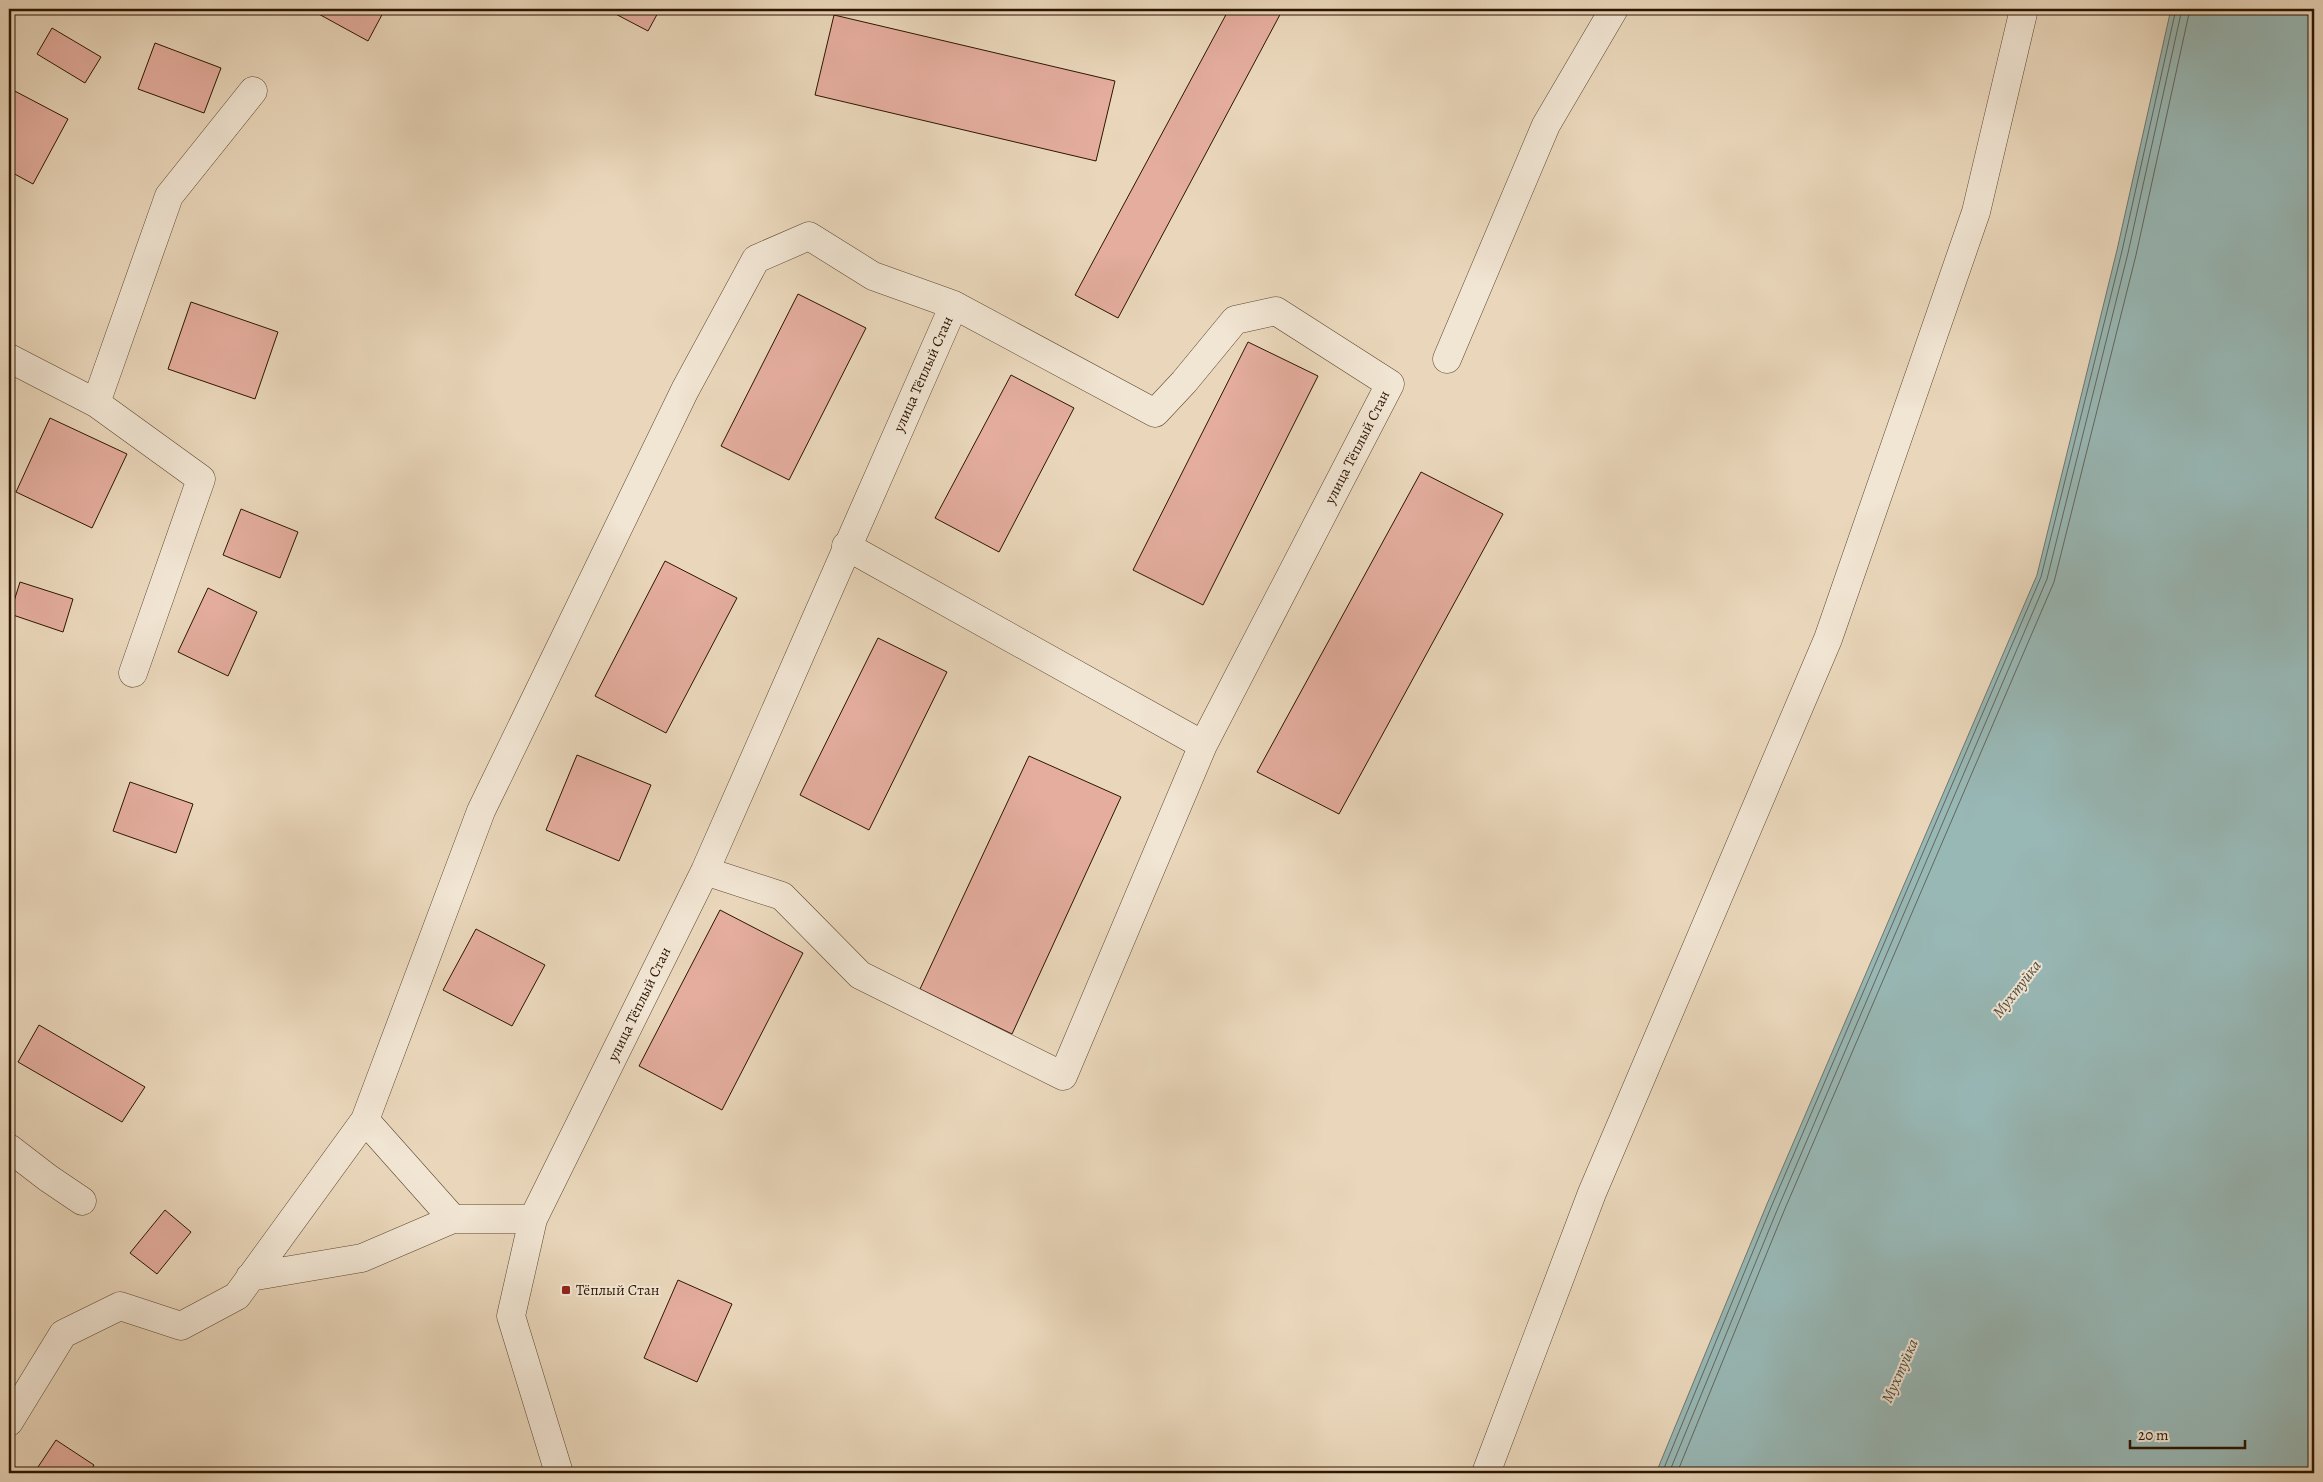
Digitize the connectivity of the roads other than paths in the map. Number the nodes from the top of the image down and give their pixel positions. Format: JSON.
{"nodes":[{"id":1,"x":1614,"y":9,"type":"edge"},
{"id":2,"x":2024,"y":9,"type":"edge"},
{"id":3,"x":253,"y":92,"type":"dead end"},
{"id":4,"x":954,"y":304,"type":"junction"},
{"id":5,"x":9,"y":358,"type":"edge"},
{"id":6,"x":1447,"y":359,"type":"dead end"},
{"id":7,"x":96,"y":403,"type":"junction"},
{"id":8,"x":846,"y":546,"type":"junction"},
{"id":9,"x":133,"y":673,"type":"dead end"},
{"id":10,"x":1203,"y":745,"type":"junction"},
{"id":11,"x":705,"y":871,"type":"junction"},
{"id":12,"x":365,"y":1120,"type":"junction"},
{"id":13,"x":9,"y":1148,"type":"edge"},
{"id":14,"x":82,"y":1201,"type":"dead end"},
{"id":15,"x":453,"y":1219,"type":"junction"},
{"id":16,"x":533,"y":1219,"type":"junction"},
{"id":17,"x":250,"y":1277,"type":"junction"},
{"id":18,"x":9,"y":1422,"type":"edge"},
{"id":19,"x":559,"y":1473,"type":"edge"},
{"id":20,"x":1486,"y":1473,"type":"edge"}],
"edges":[{"from":1,"to":6,"type":"street"},
{"from":2,"to":20,"type":"street"},
{"from":3,"to":7,"type":"street"},
{"from":4,"to":8,"type":"street","name":"улица Тёплый Стан"},
{"from":4,"to":10,"type":"street","name":"улица Тёплый Стан"},
{"from":4,"to":12,"type":"street"},
{"from":5,"to":7,"type":"street"},
{"from":7,"to":9,"type":"street"},
{"from":8,"to":10,"type":"street"},
{"from":8,"to":11,"type":"street","name":"улица Тёплый Стан"},
{"from":10,"to":11,"type":"street"},
{"from":11,"to":16,"type":"street","name":"улица Тёплый Стан"},
{"from":12,"to":15,"type":"street"},
{"from":12,"to":17,"type":"street"},
{"from":13,"to":14,"type":"street"},
{"from":15,"to":16,"type":"street"},
{"from":15,"to":17,"type":"street"},
{"from":16,"to":19,"type":"street","name":"улица Тёплый Стан"},
{"from":17,"to":18,"type":"street"}]}
